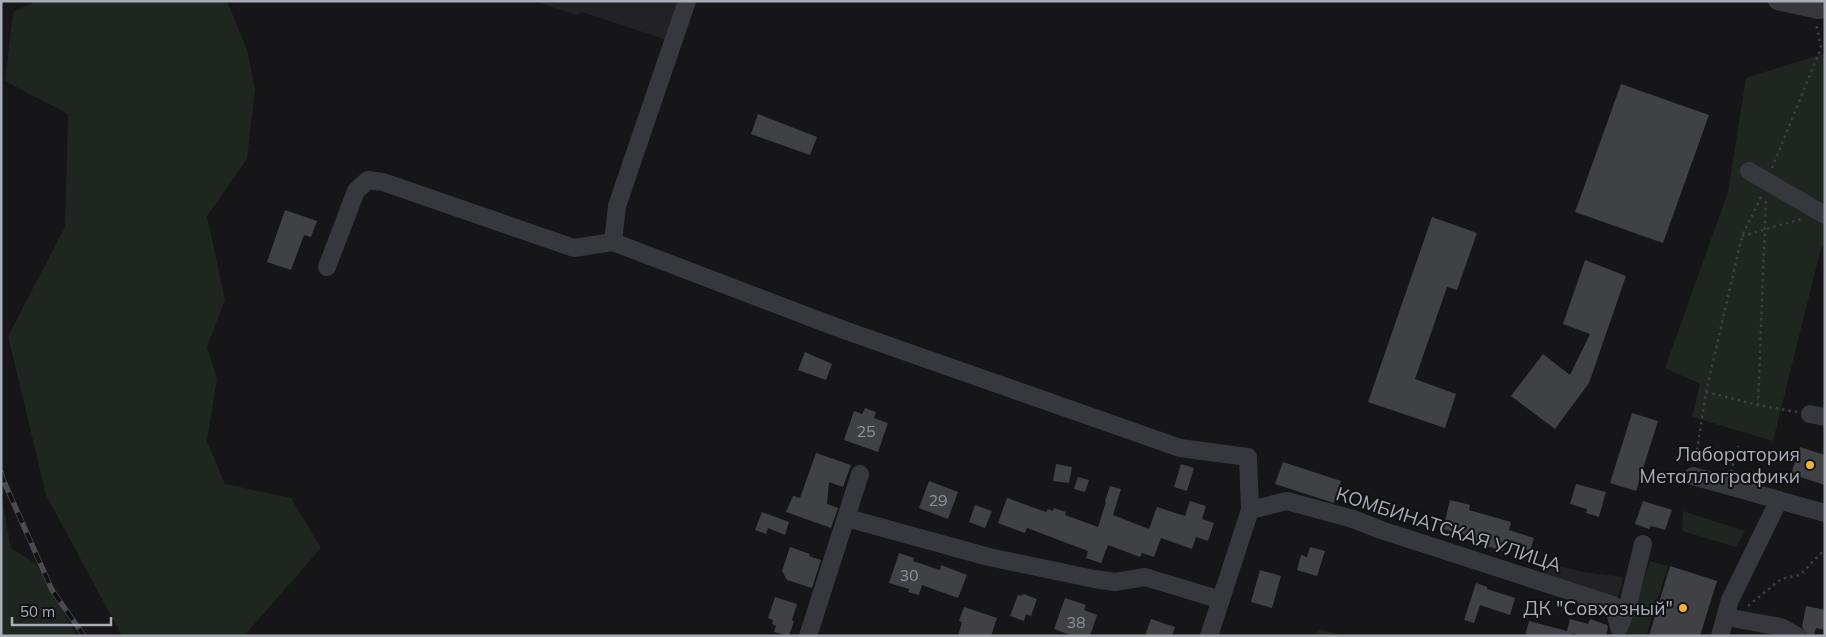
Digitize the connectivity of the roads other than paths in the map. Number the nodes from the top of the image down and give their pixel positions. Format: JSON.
{"nodes":[{"id":1,"x":687,"y":1,"type":"edge"},
{"id":2,"x":1777,"y":1,"type":"edge"},
{"id":3,"x":1819,"y":9,"type":"edge"},
{"id":4,"x":1749,"y":170,"type":"dead end"},
{"id":5,"x":1823,"y":214,"type":"edge"},
{"id":6,"x":613,"y":242,"type":"junction"},
{"id":7,"x":327,"y":267,"type":"dead end"},
{"id":8,"x":860,"y":474,"type":"dead end"},
{"id":9,"x":1693,"y":476,"type":"road end"},
{"id":10,"x":1779,"y":500,"type":"junction"},
{"id":11,"x":1250,"y":510,"type":"junction"},
{"id":12,"x":1825,"y":513,"type":"edge"},
{"id":13,"x":847,"y":518,"type":"junction"},
{"id":14,"x":1643,"y":544,"type":"dead end"},
{"id":15,"x":1221,"y":600,"type":"junction"},
{"id":16,"x":1728,"y":617,"type":"junction"},
{"id":17,"x":1618,"y":631,"type":"edge"},
{"id":18,"x":808,"y":636,"type":"edge"},
{"id":19,"x":1209,"y":636,"type":"edge"},
{"id":20,"x":1720,"y":636,"type":"edge"},
{"id":21,"x":1797,"y":636,"type":"edge"}],
"edges":[{"from":1,"to":6,"type":"street"},
{"from":2,"to":3,"type":"street"},
{"from":4,"to":5,"type":"street"},
{"from":6,"to":7,"type":"street"},
{"from":6,"to":11,"type":"street"},
{"from":8,"to":13,"type":"street"},
{"from":9,"to":10,"type":"street"},
{"from":10,"to":12,"type":"street"},
{"from":10,"to":16,"type":"street"},
{"from":11,"to":15,"type":"street"},
{"from":11,"to":17,"type":"street","name":"КОМБИНАТСКАЯ УЛИЦА"},
{"from":13,"to":15,"type":"street"},
{"from":13,"to":18,"type":"street"},
{"from":14,"to":17,"type":"street"},
{"from":15,"to":19,"type":"street"},
{"from":16,"to":20,"type":"street"},
{"from":16,"to":21,"type":"street"}]}
